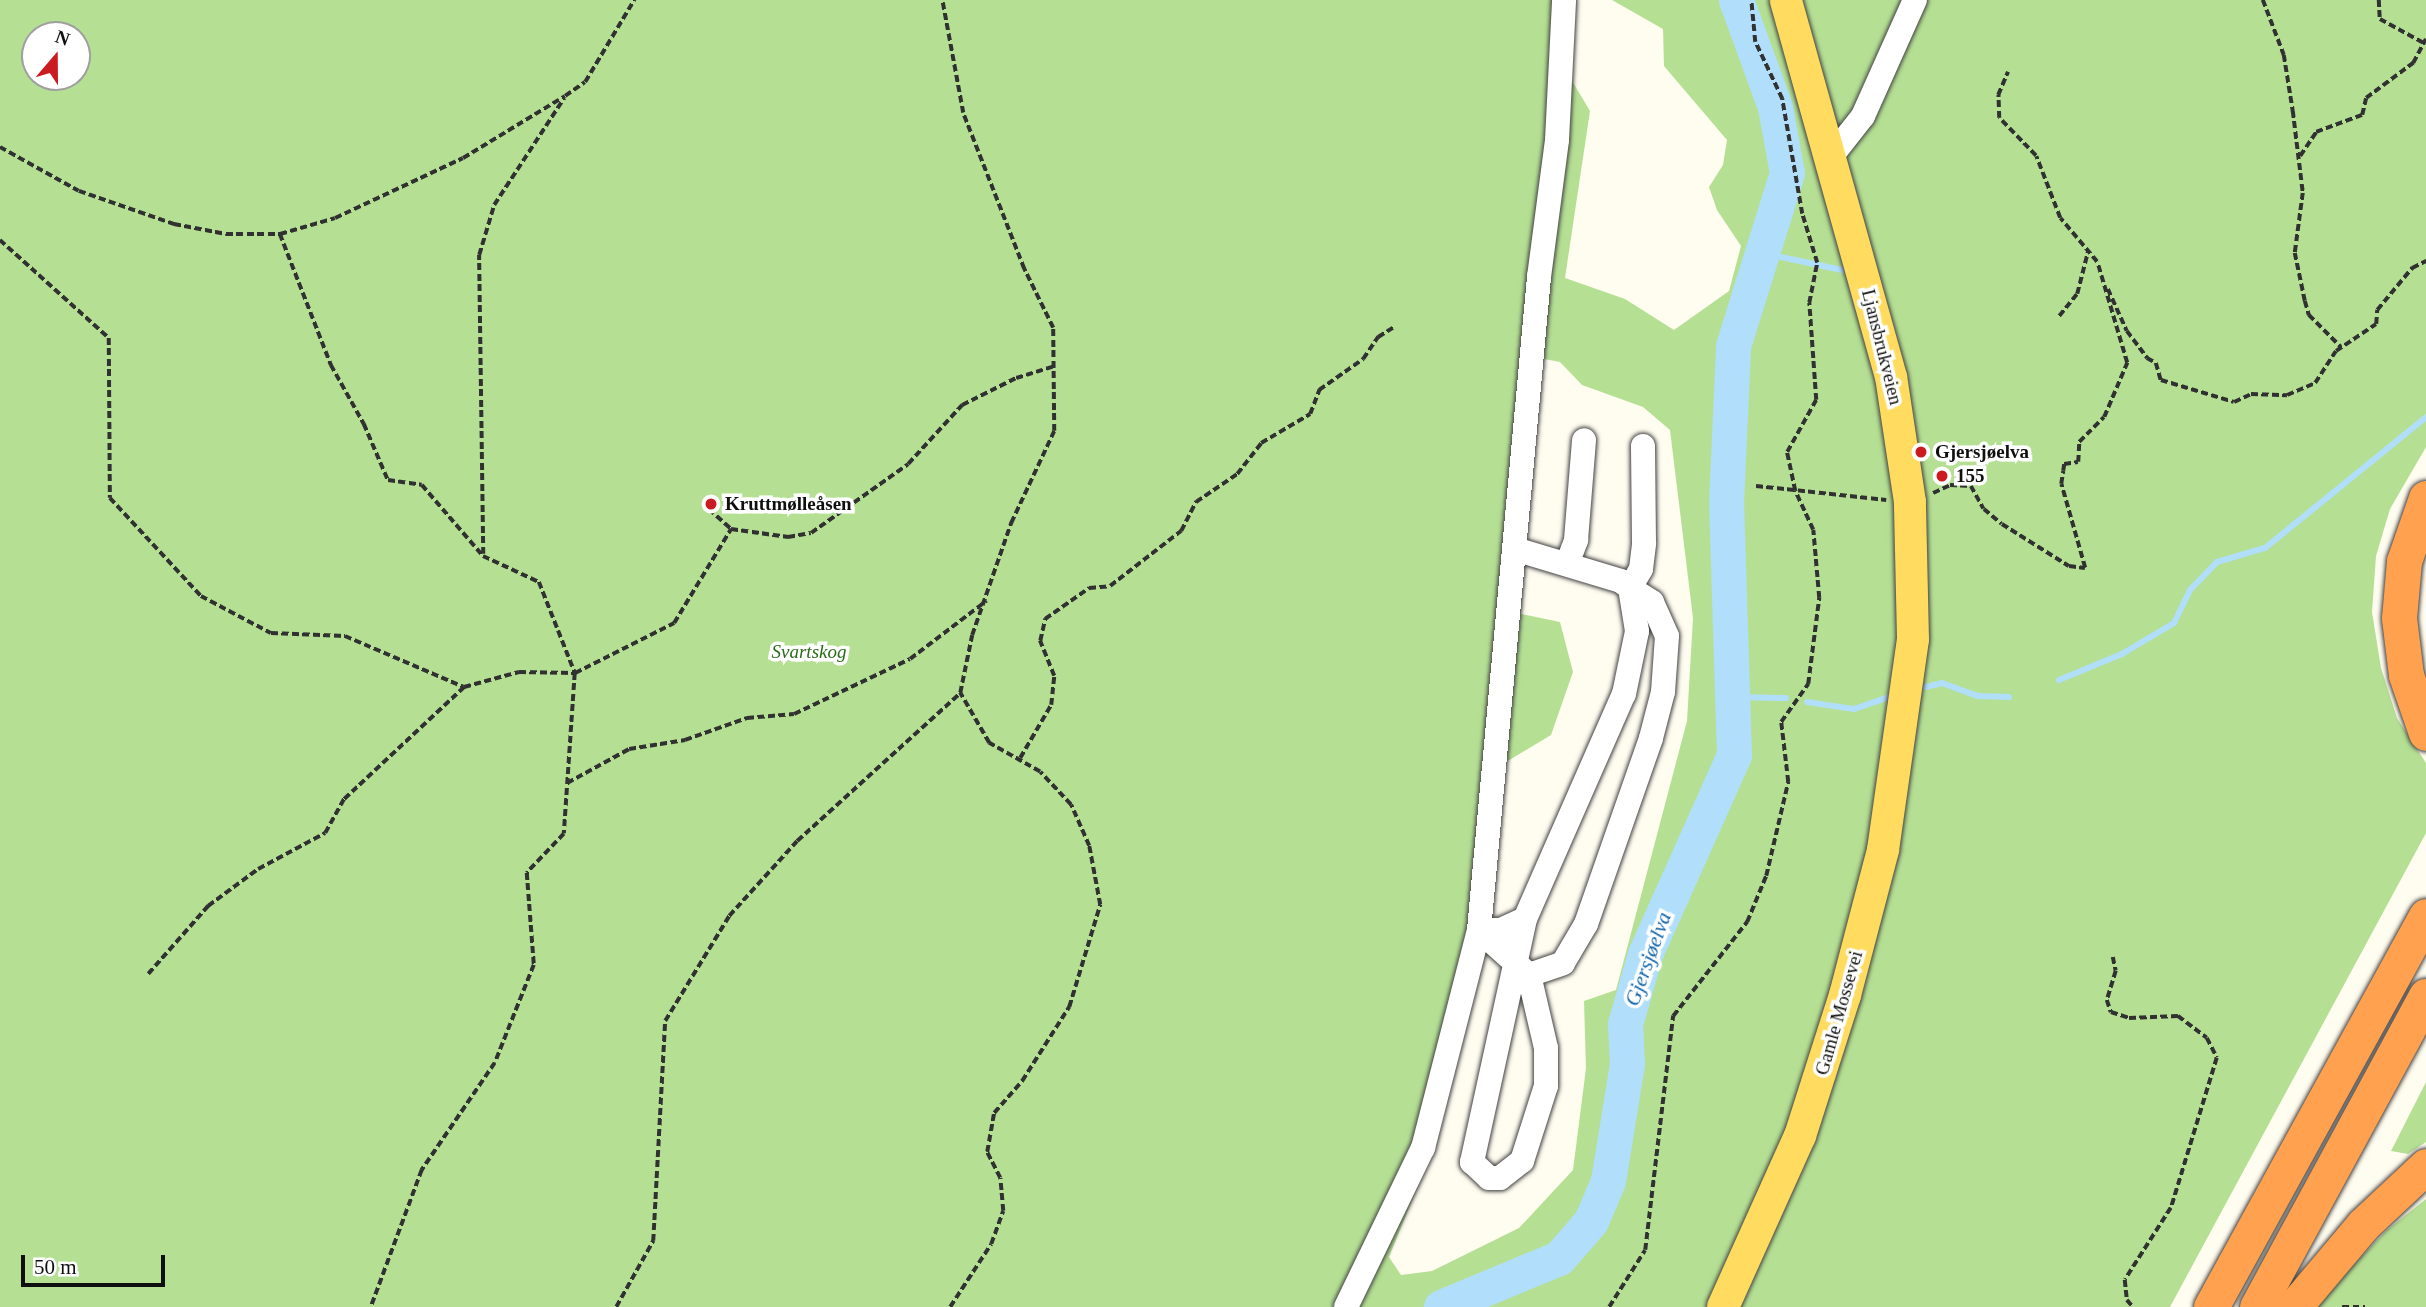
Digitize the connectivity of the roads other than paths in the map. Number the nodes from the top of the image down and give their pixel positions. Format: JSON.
{"nodes":[{"id":1,"x":1564,"y":0,"type":"edge"},
{"id":2,"x":1786,"y":0,"type":"edge"},
{"id":3,"x":1915,"y":0,"type":"edge"},
{"id":4,"x":1830,"y":158,"type":"junction"},
{"id":5,"x":1584,"y":440,"type":"dead end"},
{"id":6,"x":1643,"y":446,"type":"dead end"},
{"id":7,"x":2426,"y":498,"type":"edge"},
{"id":8,"x":1515,"y":549,"type":"junction"},
{"id":9,"x":1567,"y":564,"type":"junction"},
{"id":10,"x":1630,"y":588,"type":"junction"},
{"id":11,"x":1907,"y":705,"type":"joint"},
{"id":12,"x":2426,"y":733,"type":"edge"},
{"id":13,"x":2426,"y":916,"type":"edge"},
{"id":14,"x":1525,"y":919,"type":"junction"},
{"id":15,"x":1479,"y":930,"type":"junction"},
{"id":16,"x":1522,"y":969,"type":"junction"},
{"id":17,"x":2426,"y":996,"type":"edge"},
{"id":18,"x":2426,"y":1166,"type":"edge"},
{"id":19,"x":1346,"y":1307,"type":"edge"},
{"id":20,"x":1723,"y":1307,"type":"edge"},
{"id":21,"x":2211,"y":1307,"type":"edge"},
{"id":22,"x":2256,"y":1307,"type":"edge"},
{"id":23,"x":2294,"y":1307,"type":"edge"}],
"edges":[{"from":1,"to":8,"type":"street"},
{"from":2,"to":4,"type":"main road","name":"Ljansbrukveien"},
{"from":3,"to":4,"type":"street"},
{"from":4,"to":11,"type":"main road","name":"Ljansbrukveien"},
{"from":5,"to":9,"type":"street"},
{"from":6,"to":10,"type":"street"},
{"from":7,"to":12,"type":"highway"},
{"from":8,"to":9,"type":"street"},
{"from":8,"to":15,"type":"street"},
{"from":9,"to":10,"type":"street"},
{"from":10,"to":14,"type":"street"},
{"from":10,"to":16,"type":"street"},
{"from":11,"to":20,"type":"main road","name":"Gamle Mossevei"},
{"from":13,"to":21,"type":"highway"},
{"from":14,"to":15,"type":"street"},
{"from":14,"to":16,"type":"street"},
{"from":15,"to":16,"type":"street"},
{"from":15,"to":19,"type":"street"},
{"from":16,"to":16,"type":"street"},
{"from":17,"to":22,"type":"highway"},
{"from":18,"to":23,"type":"highway"}]}
